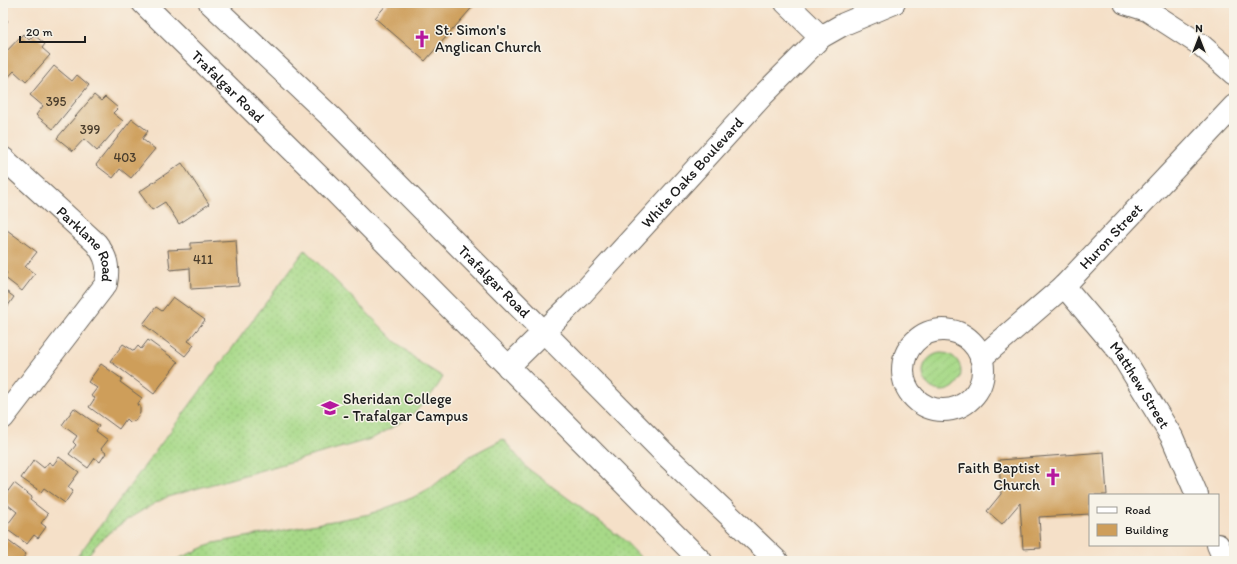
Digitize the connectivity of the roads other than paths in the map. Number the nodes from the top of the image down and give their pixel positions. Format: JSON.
{"nodes":[{"id":1,"x":143,"y":3,"type":"edge"},
{"id":2,"x":210,"y":3,"type":"edge"},
{"id":3,"x":786,"y":3,"type":"edge"},
{"id":4,"x":894,"y":3,"type":"edge"},
{"id":5,"x":1125,"y":3,"type":"edge"},
{"id":6,"x":821,"y":37,"type":"junction"},
{"id":7,"x":1234,"y":74,"type":"edge"},
{"id":8,"x":1234,"y":106,"type":"edge"},
{"id":9,"x":3,"y":158,"type":"edge"},
{"id":10,"x":1064,"y":286,"type":"junction"},
{"id":11,"x":545,"y":331,"type":"junction"},
{"id":12,"x":981,"y":358,"type":"dead end"},
{"id":13,"x":508,"y":367,"type":"junction"},
{"id":14,"x":3,"y":418,"type":"edge"},
{"id":15,"x":1197,"y":494,"type":"edge"},
{"id":16,"x":1218,"y":546,"type":"edge"},
{"id":17,"x":701,"y":561,"type":"edge"},
{"id":18,"x":777,"y":561,"type":"edge"},
{"id":19,"x":1225,"y":561,"type":"edge"}],
"edges":[{"from":1,"to":13,"type":"street","name":"Trafalgar Road"},
{"from":2,"to":11,"type":"street","name":"Trafalgar Road"},
{"from":3,"to":6,"type":"street"},
{"from":4,"to":6,"type":"street","name":"White Oaks Boulevard"},
{"from":5,"to":7,"type":"street"},
{"from":6,"to":11,"type":"street","name":"White Oaks Boulevard"},
{"from":8,"to":10,"type":"street","name":"Huron Street"},
{"from":9,"to":14,"type":"street","name":"Parklane Road"},
{"from":10,"to":12,"type":"street","name":"Huron Street"},
{"from":10,"to":15,"type":"street","name":"Matthew Street"},
{"from":11,"to":13,"type":"street","name":"White Oaks Boulevard"},
{"from":11,"to":18,"type":"street","name":"Trafalgar Road"},
{"from":13,"to":17,"type":"street","name":"Trafalgar Road"},
{"from":16,"to":19,"type":"street"}]}
